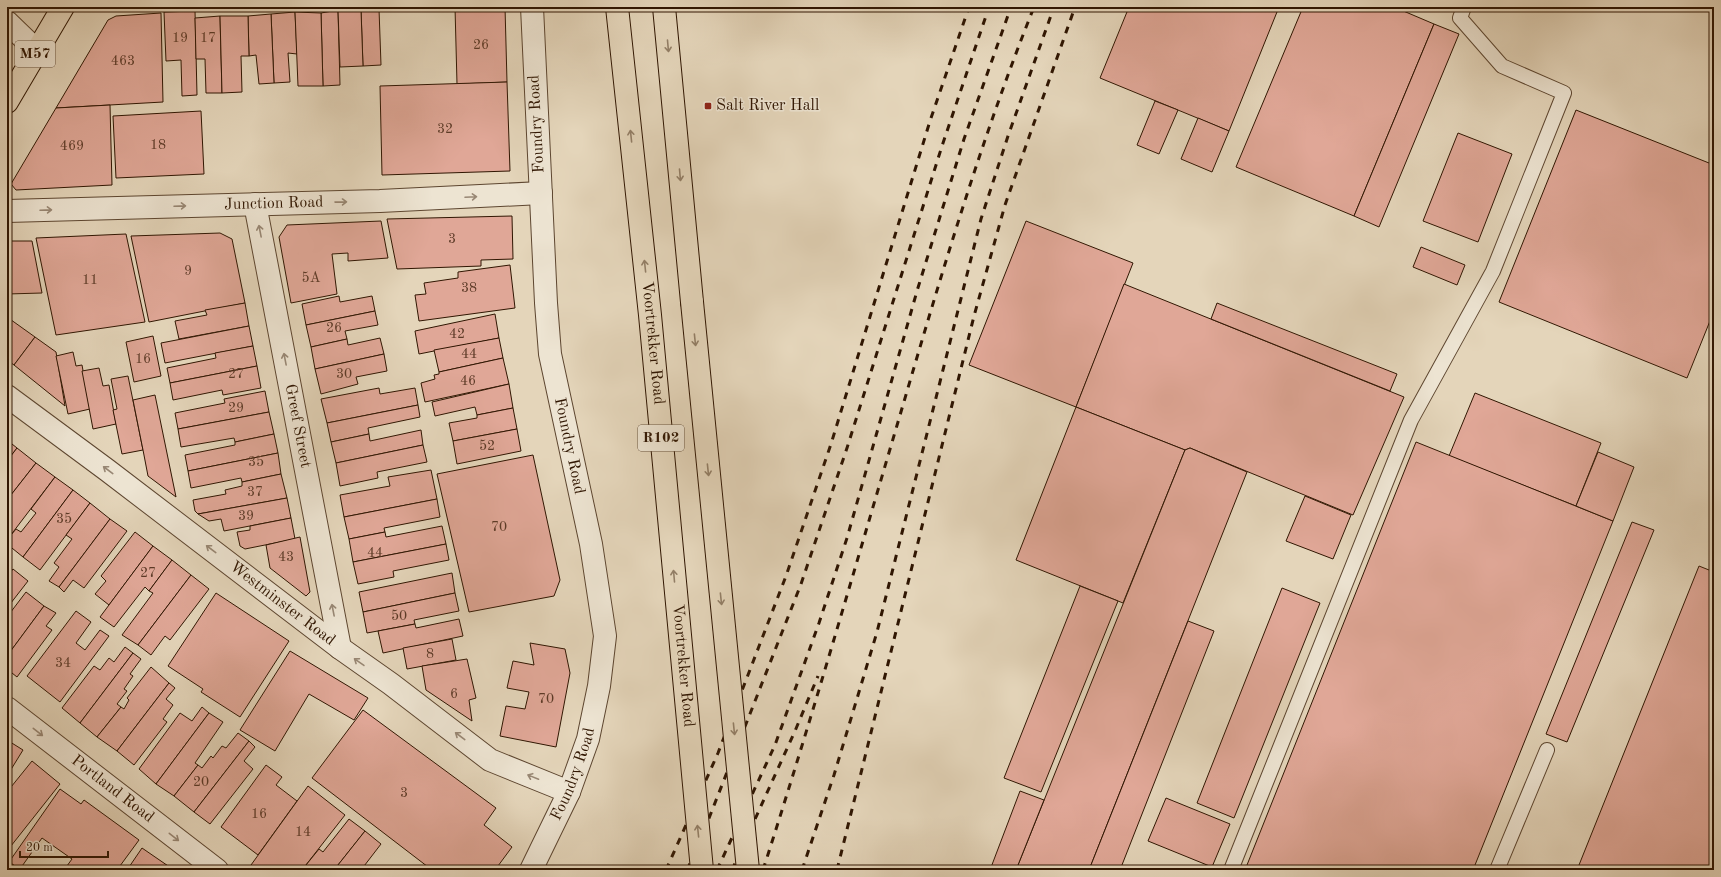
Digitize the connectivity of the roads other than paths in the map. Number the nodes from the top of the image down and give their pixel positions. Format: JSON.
{"nodes":[{"id":1,"x":63,"y":7,"type":"edge"},
{"id":2,"x":532,"y":7,"type":"edge"},
{"id":3,"x":617,"y":7,"type":"edge"},
{"id":4,"x":664,"y":7,"type":"edge"},
{"id":5,"x":1464,"y":7,"type":"edge"},
{"id":6,"x":7,"y":22,"type":"edge"},
{"id":7,"x":37,"y":51,"type":"junction"},
{"id":8,"x":7,"y":102,"type":"edge"},
{"id":9,"x":540,"y":193,"type":"junction"},
{"id":10,"x":255,"y":204,"type":"junction"},
{"id":11,"x":7,"y":211,"type":"edge"},
{"id":12,"x":7,"y":396,"type":"edge"},
{"id":13,"x":340,"y":648,"type":"junction"},
{"id":14,"x":7,"y":708,"type":"edge"},
{"id":15,"x":1547,"y":750,"type":"dead end"},
{"id":16,"x":569,"y":792,"type":"junction"},
{"id":17,"x":217,"y":870,"type":"edge"},
{"id":18,"x":531,"y":870,"type":"edge"},
{"id":19,"x":702,"y":870,"type":"edge"},
{"id":20,"x":748,"y":870,"type":"edge"},
{"id":21,"x":1231,"y":870,"type":"edge"},
{"id":22,"x":1497,"y":870,"type":"edge"}],
"edges":[{"from":1,"to":7,"type":"main road","number":"M57"},
{"from":2,"to":9,"type":"street","name":"Foundry Road"},
{"from":19,"to":3,"type":"main road","name":"Voortrekker Road","number":"R102","one_way":true,"bridge":true},
{"from":4,"to":20,"type":"main road","number":"R102","one_way":true,"bridge":true},
{"from":5,"to":21,"type":"lane"},
{"from":6,"to":7,"type":"street"},
{"from":7,"to":8,"type":"main road","number":"M57"},
{"from":10,"to":9,"type":"street","name":"Junction Road","one_way":true},
{"from":9,"to":16,"type":"street","name":"Foundry Road"},
{"from":11,"to":10,"type":"street","name":"Junction Road","one_way":true},
{"from":13,"to":10,"type":"street","name":"Greef Street","one_way":true},
{"from":13,"to":12,"type":"street","name":"Westminster Road","one_way":true},
{"from":16,"to":13,"type":"street","name":"Westminster Road","one_way":true},
{"from":14,"to":17,"type":"street","name":"Portland Road","one_way":true},
{"from":15,"to":22,"type":"lane"},
{"from":16,"to":18,"type":"street","name":"Foundry Road"}]}
